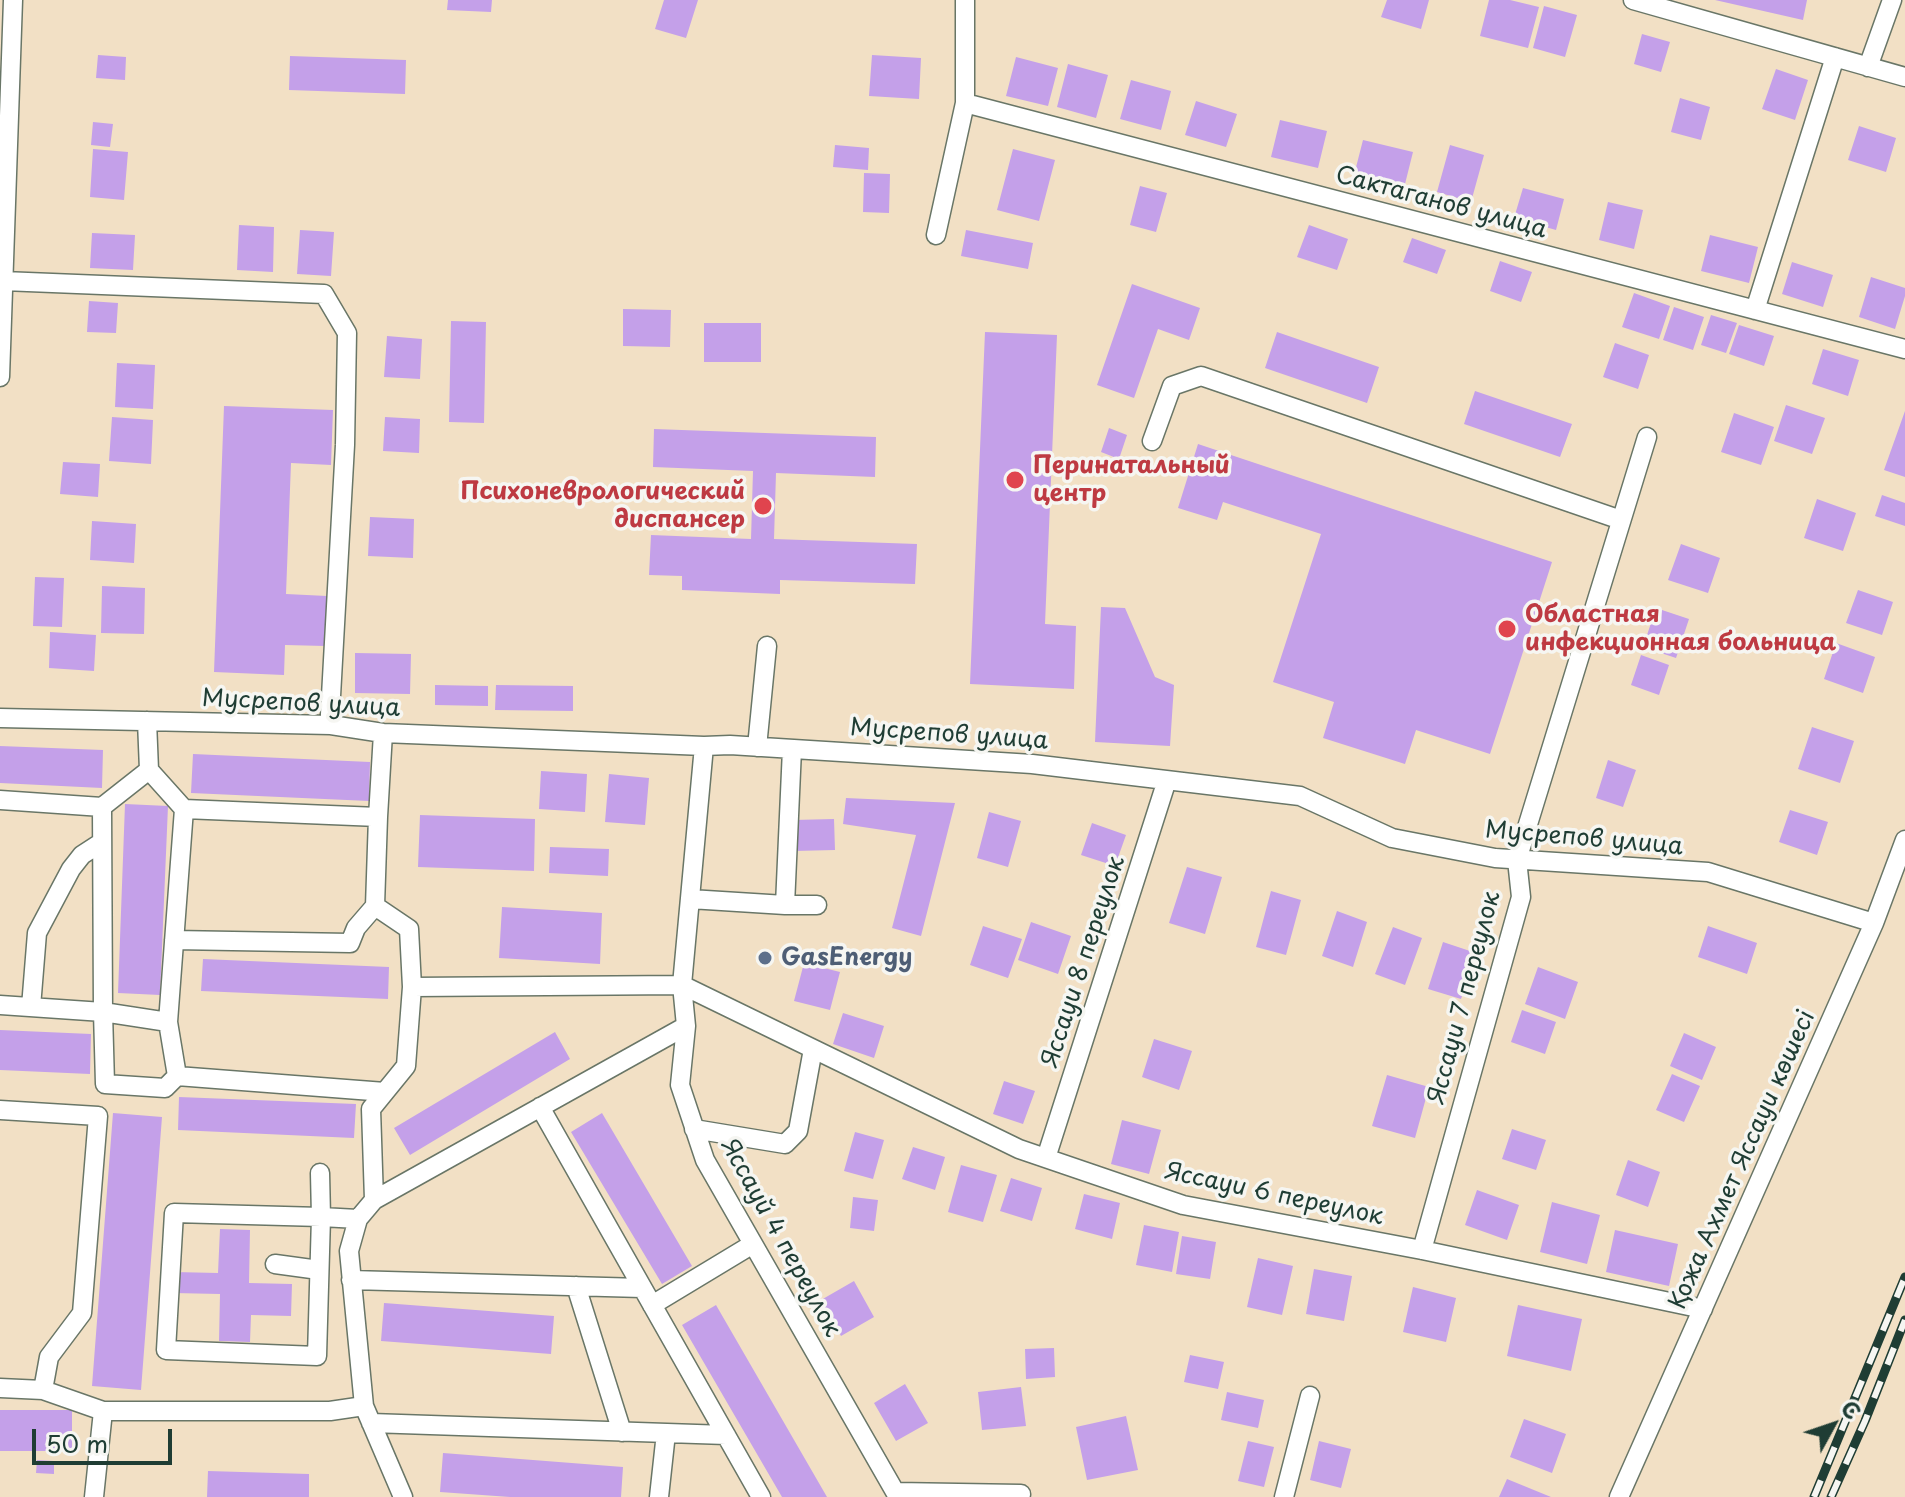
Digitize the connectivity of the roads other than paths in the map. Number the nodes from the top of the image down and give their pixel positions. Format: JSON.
{"nodes":[{"id":1,"x":13,"y":0,"type":"edge"},
{"id":2,"x":965,"y":0,"type":"edge"},
{"id":3,"x":1633,"y":0,"type":"edge"},
{"id":4,"x":1892,"y":0,"type":"edge"},
{"id":5,"x":1835,"y":57,"type":"junction"},
{"id":6,"x":1868,"y":67,"type":"junction"},
{"id":7,"x":1905,"y":77,"type":"edge"},
{"id":8,"x":5,"y":80,"type":"edge"},
{"id":9,"x":965,"y":103,"type":"junction"},
{"id":10,"x":936,"y":235,"type":"dead end"},
{"id":11,"x":3,"y":281,"type":"junction"},
{"id":12,"x":1755,"y":310,"type":"junction"},
{"id":13,"x":1905,"y":349,"type":"edge"},
{"id":14,"x":0,"y":377,"type":"edge"},
{"id":15,"x":1647,"y":437,"type":"dead end"},
{"id":16,"x":1152,"y":441,"type":"dead end"},
{"id":17,"x":1621,"y":520,"type":"junction"},
{"id":18,"x":767,"y":646,"type":"dead end"},
{"id":19,"x":0,"y":718,"type":"edge"},
{"id":20,"x":147,"y":721,"type":"junction"},
{"id":21,"x":331,"y":725,"type":"junction"},
{"id":22,"x":383,"y":733,"type":"junction"},
{"id":23,"x":704,"y":746,"type":"junction"},
{"id":24,"x":757,"y":747,"type":"junction"},
{"id":25,"x":792,"y":749,"type":"junction"},
{"id":26,"x":149,"y":770,"type":"junction"},
{"id":27,"x":1167,"y":780,"type":"junction"},
{"id":28,"x":0,"y":800,"type":"edge"},
{"id":29,"x":102,"y":807,"type":"junction"},
{"id":30,"x":184,"y":809,"type":"junction"},
{"id":31,"x":378,"y":817,"type":"junction"},
{"id":32,"x":1905,"y":840,"type":"edge"},
{"id":33,"x":102,"y":842,"type":"junction"},
{"id":34,"x":1517,"y":860,"type":"junction"},
{"id":35,"x":690,"y":899,"type":"junction"},
{"id":36,"x":785,"y":905,"type":"junction"},
{"id":37,"x":817,"y":905,"type":"dead end"},
{"id":38,"x":375,"y":906,"type":"junction"},
{"id":39,"x":1874,"y":923,"type":"junction"},
{"id":40,"x":174,"y":940,"type":"junction"},
{"id":41,"x":682,"y":985,"type":"junction"},
{"id":42,"x":412,"y":987,"type":"junction"},
{"id":43,"x":0,"y":1005,"type":"edge"},
{"id":44,"x":31,"y":1007,"type":"junction"},
{"id":45,"x":103,"y":1012,"type":"junction"},
{"id":46,"x":168,"y":1022,"type":"junction"},
{"id":47,"x":686,"y":1026,"type":"junction"},
{"id":48,"x":813,"y":1049,"type":"junction"},
{"id":49,"x":177,"y":1076,"type":"junction"},
{"id":50,"x":105,"y":1084,"type":"junction"},
{"id":51,"x":385,"y":1092,"type":"junction"},
{"id":52,"x":540,"y":1107,"type":"junction"},
{"id":53,"x":0,"y":1110,"type":"edge"},
{"id":54,"x":98,"y":1116,"type":"junction"},
{"id":55,"x":694,"y":1129,"type":"junction"},
{"id":56,"x":1046,"y":1158,"type":"junction"},
{"id":57,"x":320,"y":1173,"type":"dead end"},
{"id":58,"x":374,"y":1200,"type":"junction"},
{"id":59,"x":321,"y":1217,"type":"junction"},
{"id":60,"x":358,"y":1219,"type":"junction"},
{"id":61,"x":753,"y":1244,"type":"junction"},
{"id":62,"x":1422,"y":1250,"type":"junction"},
{"id":63,"x":275,"y":1264,"type":"dead end"},
{"id":64,"x":319,"y":1270,"type":"junction"},
{"id":65,"x":351,"y":1280,"type":"junction"},
{"id":66,"x":576,"y":1286,"type":"junction"},
{"id":67,"x":642,"y":1288,"type":"junction"},
{"id":68,"x":652,"y":1305,"type":"junction"},
{"id":69,"x":1703,"y":1309,"type":"junction"},
{"id":70,"x":0,"y":1388,"type":"edge"},
{"id":71,"x":43,"y":1390,"type":"junction"},
{"id":72,"x":1310,"y":1396,"type":"dead end"},
{"id":73,"x":103,"y":1411,"type":"junction"},
{"id":74,"x":368,"y":1414,"type":"junction"},
{"id":75,"x":622,"y":1432,"type":"junction"},
{"id":76,"x":666,"y":1433,"type":"junction"},
{"id":77,"x":726,"y":1435,"type":"junction"},
{"id":78,"x":1021,"y":1494,"type":"dead end"},
{"id":79,"x":897,"y":1495,"type":"edge"},
{"id":80,"x":94,"y":1497,"type":"edge"},
{"id":81,"x":403,"y":1497,"type":"edge"},
{"id":82,"x":659,"y":1497,"type":"edge"},
{"id":83,"x":761,"y":1497,"type":"edge"},
{"id":84,"x":1284,"y":1497,"type":"edge"},
{"id":85,"x":1619,"y":1497,"type":"edge"}],
"edges":[{"from":1,"to":8,"type":"street"},
{"from":2,"to":9,"type":"street"},
{"from":3,"to":5,"type":"street"},
{"from":4,"to":6,"type":"street"},
{"from":5,"to":6,"type":"street"},
{"from":5,"to":12,"type":"street"},
{"from":6,"to":7,"type":"street"},
{"from":8,"to":11,"type":"street"},
{"from":9,"to":10,"type":"street"},
{"from":9,"to":12,"type":"street","name":"Сактаганов улица"},
{"from":11,"to":14,"type":"street"},
{"from":11,"to":21,"type":"street"},
{"from":12,"to":13,"type":"street","name":"Сактаганов улица"},
{"from":15,"to":17,"type":"street","name":"Яссауи 7 переулок"},
{"from":16,"to":17,"type":"street"},
{"from":17,"to":34,"type":"street","name":"Яссауи 7 переулок"},
{"from":18,"to":24,"type":"street"},
{"from":19,"to":20,"type":"street","name":"Мусрепов улица"},
{"from":20,"to":21,"type":"street","name":"Мусрепов улица"},
{"from":20,"to":26,"type":"street"},
{"from":21,"to":22,"type":"street","name":"Мусрепов улица"},
{"from":22,"to":23,"type":"street","name":"Мусрепов улица"},
{"from":22,"to":31,"type":"street"},
{"from":23,"to":24,"type":"street","name":"Мусрепов улица"},
{"from":23,"to":35,"type":"street","name":"Яссауй 4 переулок"},
{"from":24,"to":25,"type":"street","name":"Мусрепов улица"},
{"from":25,"to":27,"type":"street","name":"Мусрепов улица"},
{"from":25,"to":36,"type":"street"},
{"from":26,"to":29,"type":"street"},
{"from":26,"to":30,"type":"street"},
{"from":27,"to":34,"type":"street","name":"Мусрепов улица"},
{"from":27,"to":56,"type":"street","name":"Яссауи 8 переулок"},
{"from":28,"to":29,"type":"street"},
{"from":29,"to":33,"type":"street"},
{"from":30,"to":31,"type":"street"},
{"from":30,"to":40,"type":"street"},
{"from":31,"to":38,"type":"street"},
{"from":32,"to":39,"type":"street","name":"Қожа Ахмет Яссауи көшесі"},
{"from":33,"to":44,"type":"street"},
{"from":33,"to":45,"type":"street"},
{"from":34,"to":39,"type":"street","name":"Мусрепов улица"},
{"from":34,"to":62,"type":"street","name":"Яссауи 7 переулок"},
{"from":35,"to":36,"type":"street"},
{"from":35,"to":41,"type":"street","name":"Яссауй 4 переулок"},
{"from":36,"to":37,"type":"street"},
{"from":38,"to":40,"type":"street"},
{"from":38,"to":42,"type":"street"},
{"from":39,"to":69,"type":"street","name":"Қожа Ахмет Яссауи көшесі"},
{"from":40,"to":46,"type":"street"},
{"from":41,"to":42,"type":"street"},
{"from":41,"to":47,"type":"street","name":"Яссауй 4 переулок"},
{"from":41,"to":48,"type":"street","name":"Яссауи 6 переулок"},
{"from":42,"to":51,"type":"street"},
{"from":43,"to":44,"type":"street"},
{"from":44,"to":45,"type":"street"},
{"from":45,"to":46,"type":"street"},
{"from":45,"to":50,"type":"street"},
{"from":46,"to":49,"type":"street"},
{"from":47,"to":52,"type":"street"},
{"from":47,"to":55,"type":"street","name":"Яссауй 4 переулок"},
{"from":48,"to":55,"type":"street"},
{"from":48,"to":56,"type":"street","name":"Яссауи 6 переулок"},
{"from":49,"to":50,"type":"street"},
{"from":49,"to":51,"type":"street"},
{"from":50,"to":54,"type":"street"},
{"from":51,"to":58,"type":"street"},
{"from":52,"to":58,"type":"street"},
{"from":52,"to":67,"type":"street"},
{"from":53,"to":54,"type":"street"},
{"from":54,"to":71,"type":"street"},
{"from":55,"to":61,"type":"street","name":"Яссауй 4 переулок"},
{"from":56,"to":62,"type":"street","name":"Яссауи 6 переулок"},
{"from":57,"to":59,"type":"street"},
{"from":58,"to":60,"type":"street"},
{"from":59,"to":60,"type":"street"},
{"from":59,"to":64,"type":"street"},
{"from":59,"to":64,"type":"street"},
{"from":60,"to":65,"type":"street"},
{"from":61,"to":68,"type":"street"},
{"from":61,"to":79,"type":"street","name":"Яссауй 4 переулок"},
{"from":62,"to":69,"type":"street","name":"Яссауи 6 переулок"},
{"from":63,"to":64,"type":"street"},
{"from":65,"to":66,"type":"street"},
{"from":65,"to":74,"type":"street"},
{"from":66,"to":67,"type":"street"},
{"from":66,"to":75,"type":"street"},
{"from":67,"to":68,"type":"street"},
{"from":68,"to":77,"type":"street"},
{"from":69,"to":85,"type":"street","name":"Қожа Ахмет Яссауи көшесі"},
{"from":70,"to":71,"type":"street"},
{"from":71,"to":73,"type":"street"},
{"from":72,"to":84,"type":"street"},
{"from":73,"to":74,"type":"street"},
{"from":73,"to":80,"type":"street"},
{"from":74,"to":75,"type":"street"},
{"from":74,"to":81,"type":"street"},
{"from":75,"to":76,"type":"street"},
{"from":76,"to":77,"type":"street"},
{"from":76,"to":82,"type":"street"},
{"from":77,"to":83,"type":"street"},
{"from":78,"to":79,"type":"street"}]}
